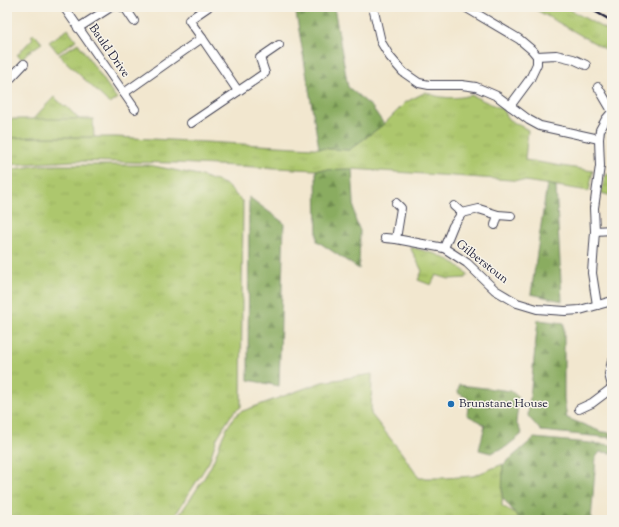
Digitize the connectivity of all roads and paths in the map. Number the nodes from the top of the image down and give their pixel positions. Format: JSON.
{"nodes":[{"id":1,"x":64,"y":7,"type":"edge"},
{"id":2,"x":111,"y":7,"type":"edge"},
{"id":3,"x":122,"y":7,"type":"edge"},
{"id":4,"x":208,"y":7,"type":"edge"},
{"id":5,"x":373,"y":7,"type":"edge"},
{"id":6,"x":465,"y":7,"type":"edge"},
{"id":7,"x":134,"y":21,"type":"dead end"},
{"id":8,"x":78,"y":28,"type":"junction"},
{"id":9,"x":202,"y":38,"type":"junction"},
{"id":10,"x":279,"y":45,"type":"dead end"},
{"id":11,"x":537,"y":56,"type":"junction"},
{"id":12,"x":24,"y":64,"type":"dead end"},
{"id":13,"x":586,"y":65,"type":"dead end"},
{"id":14,"x":7,"y":82,"type":"edge"},
{"id":15,"x":598,"y":87,"type":"dead end"},
{"id":16,"x":238,"y":90,"type":"junction"},
{"id":17,"x":124,"y":94,"type":"junction"},
{"id":18,"x":510,"y":106,"type":"junction"},
{"id":19,"x":135,"y":109,"type":"dead end"},
{"id":20,"x":612,"y":112,"type":"edge"},
{"id":21,"x":191,"y":123,"type":"dead end"},
{"id":22,"x":598,"y":139,"type":"junction"},
{"id":23,"x":402,"y":206,"type":"dead end"},
{"id":24,"x":454,"y":206,"type":"dead end"},
{"id":25,"x":462,"y":213,"type":"junction"},
{"id":26,"x":498,"y":215,"type":"junction"},
{"id":27,"x":511,"y":216,"type":"dead end"},
{"id":28,"x":495,"y":225,"type":"dead end"},
{"id":29,"x":612,"y":230,"type":"edge"},
{"id":30,"x":595,"y":231,"type":"junction"},
{"id":31,"x":385,"y":238,"type":"dead end"},
{"id":32,"x":396,"y":239,"type":"junction"},
{"id":33,"x":444,"y":248,"type":"junction"},
{"id":34,"x":612,"y":301,"type":"edge"},
{"id":35,"x":597,"y":305,"type":"junction"},
{"id":36,"x":612,"y":361,"type":"edge"},
{"id":37,"x":612,"y":387,"type":"edge"},
{"id":38,"x":579,"y":409,"type":"dead end"}],
"edges":[{"from":1,"to":8,"type":"street","name":"Bauld Drive"},
{"from":2,"to":8,"type":"street"},
{"from":3,"to":7,"type":"street"},
{"from":4,"to":9,"type":"street"},
{"from":5,"to":18,"type":"street"},
{"from":6,"to":11,"type":"street"},
{"from":8,"to":17,"type":"street","name":"Bauld Drive"},
{"from":9,"to":16,"type":"street"},
{"from":9,"to":17,"type":"street"},
{"from":10,"to":16,"type":"street"},
{"from":11,"to":13,"type":"street"},
{"from":11,"to":18,"type":"street"},
{"from":12,"to":14,"type":"street"},
{"from":15,"to":20,"type":"street"},
{"from":16,"to":21,"type":"street"},
{"from":17,"to":19,"type":"street","name":"Bauld Drive"},
{"from":18,"to":22,"type":"street"},
{"from":20,"to":22,"type":"street"},
{"from":22,"to":30,"type":"street"},
{"from":23,"to":32,"type":"street"},
{"from":24,"to":25,"type":"street"},
{"from":25,"to":26,"type":"street"},
{"from":25,"to":33,"type":"street","name":"Gilberstoun"},
{"from":26,"to":27,"type":"street"},
{"from":26,"to":28,"type":"street"},
{"from":29,"to":30,"type":"street"},
{"from":30,"to":35,"type":"street"},
{"from":31,"to":32,"type":"street","name":"Gilberstoun"},
{"from":32,"to":33,"type":"street","name":"Gilberstoun"},
{"from":33,"to":35,"type":"street","name":"Gilberstoun"},
{"from":34,"to":35,"type":"street","name":"Gilberstoun"},
{"from":36,"to":37,"type":"street"},
{"from":37,"to":38,"type":"street"}]}
